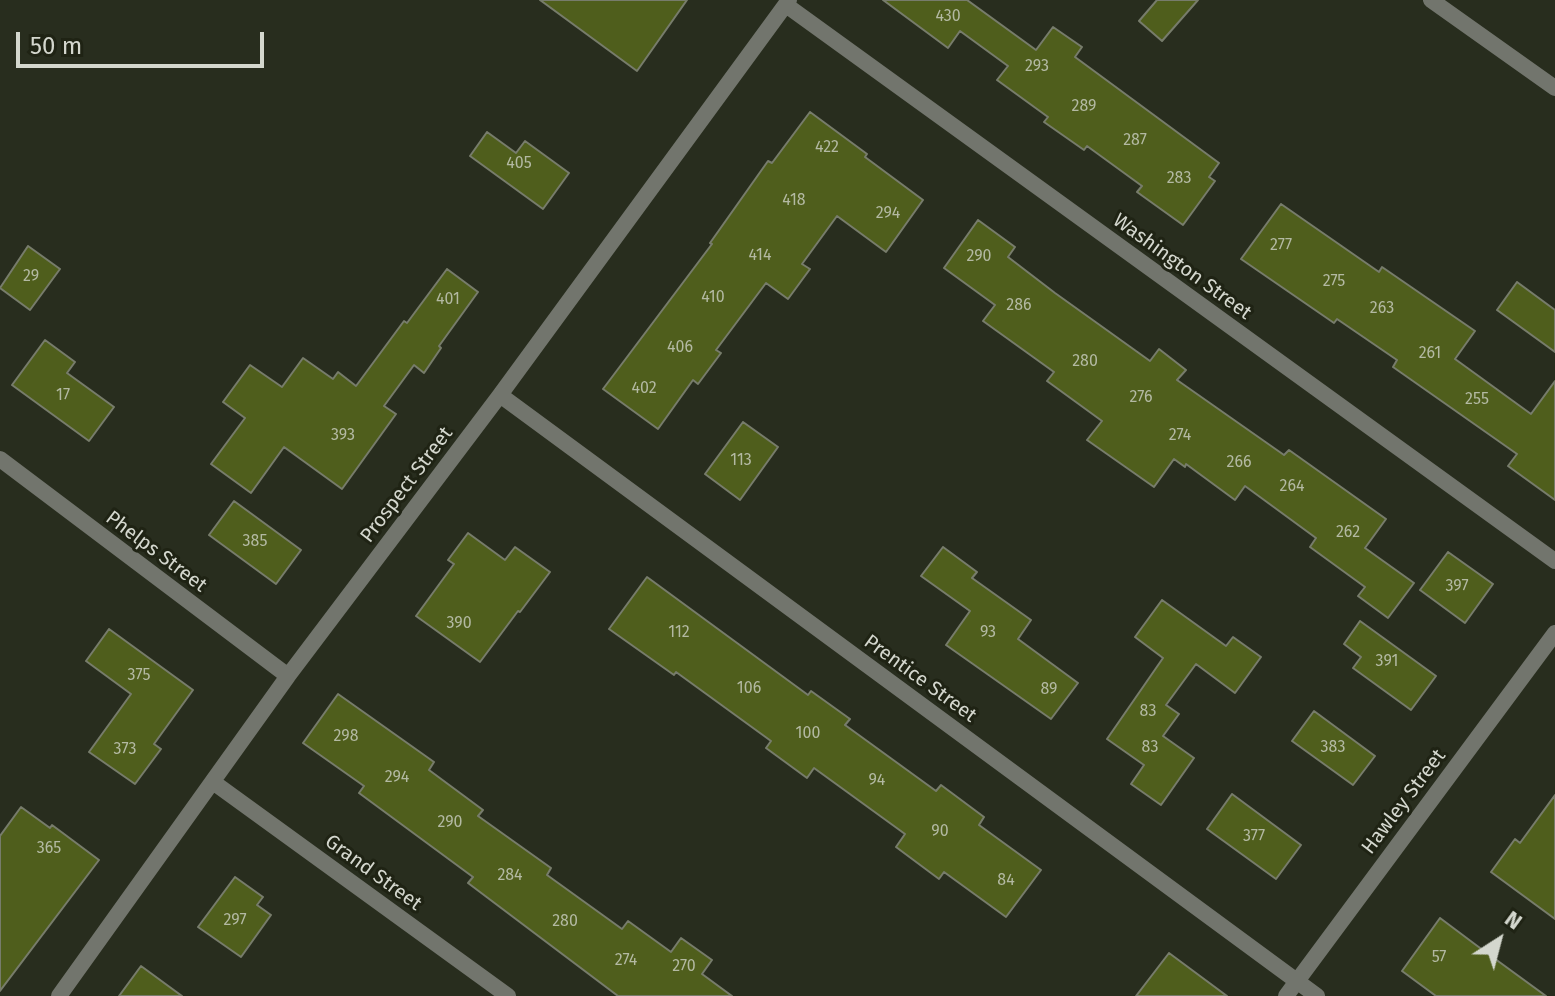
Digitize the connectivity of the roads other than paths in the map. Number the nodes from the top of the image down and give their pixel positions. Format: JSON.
{"nodes":[{"id":1,"x":1431,"y":0,"type":"edge"},
{"id":2,"x":788,"y":2,"type":"edge"},
{"id":3,"x":1555,"y":88,"type":"edge"},
{"id":4,"x":500,"y":395,"type":"junction"},
{"id":5,"x":0,"y":459,"type":"edge"},
{"id":6,"x":1555,"y":561,"type":"edge"},
{"id":7,"x":1555,"y":633,"type":"edge"},
{"id":8,"x":288,"y":676,"type":"junction"},
{"id":9,"x":213,"y":782,"type":"junction"},
{"id":10,"x":1296,"y":982,"type":"junction"},
{"id":11,"x":59,"y":996,"type":"edge"},
{"id":12,"x":508,"y":996,"type":"edge"},
{"id":13,"x":1286,"y":996,"type":"edge"},
{"id":14,"x":1317,"y":996,"type":"edge"}],
"edges":[{"from":1,"to":3,"type":"street"},
{"from":2,"to":4,"type":"street","name":"Prospect Street"},
{"from":2,"to":6,"type":"street","name":"Washington Street"},
{"from":4,"to":8,"type":"street","name":"Prospect Street"},
{"from":4,"to":10,"type":"street","name":"Prentice Street"},
{"from":5,"to":8,"type":"street","name":"Phelps Street"},
{"from":7,"to":10,"type":"street","name":"Hawley Street"},
{"from":8,"to":9,"type":"street","name":"Prospect Street"},
{"from":9,"to":11,"type":"street","name":"Prospect Street"},
{"from":9,"to":12,"type":"street","name":"Grand Street"},
{"from":10,"to":13,"type":"street","name":"Hawley Street"},
{"from":10,"to":14,"type":"street","name":"Prentice Street"}]}
